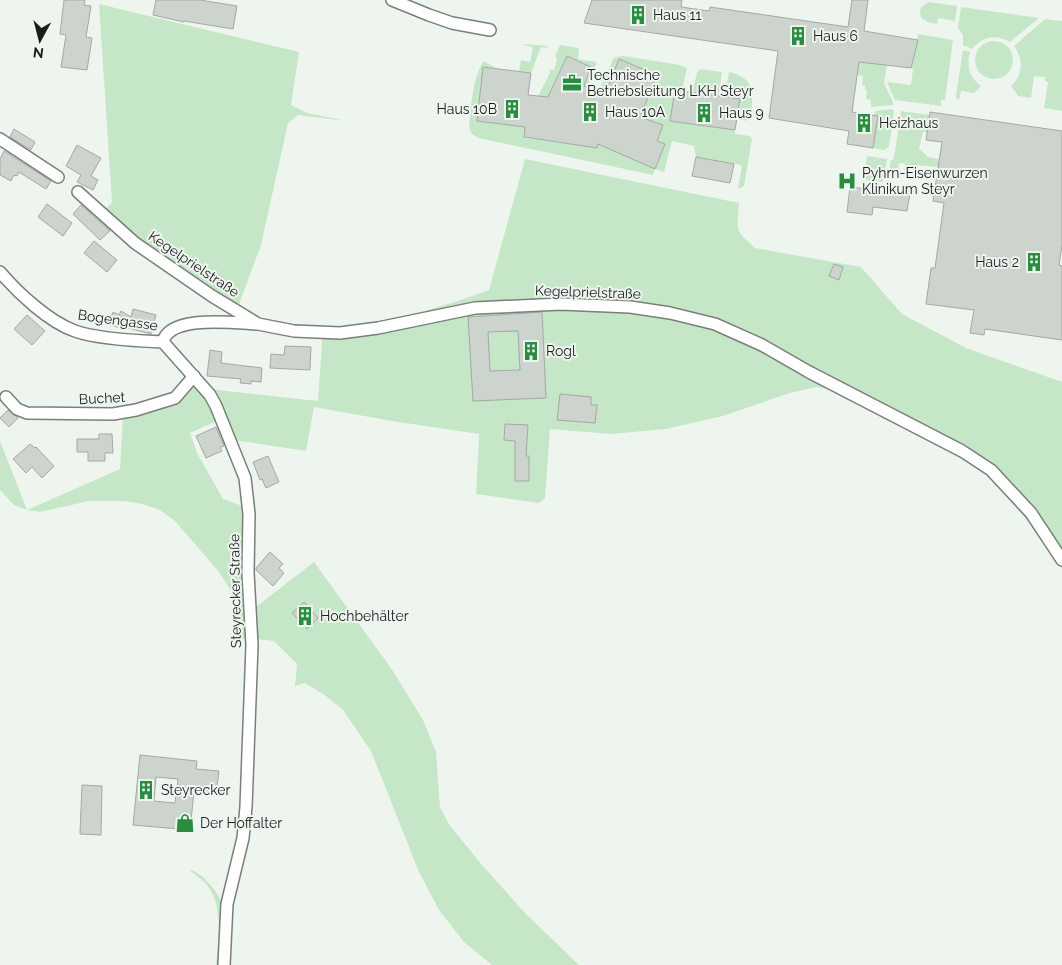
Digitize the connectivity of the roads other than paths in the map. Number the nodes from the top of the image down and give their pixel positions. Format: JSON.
{"nodes":[{"id":1,"x":393,"y":0,"type":"edge"},
{"id":2,"x":490,"y":30,"type":"dead end"},
{"id":3,"x":0,"y":139,"type":"edge"},
{"id":4,"x":58,"y":177,"type":"dead end"},
{"id":5,"x":78,"y":192,"type":"dead end"},
{"id":6,"x":0,"y":272,"type":"edge"},
{"id":7,"x":258,"y":324,"type":"junction"},
{"id":8,"x":163,"y":342,"type":"junction"},
{"id":9,"x":194,"y":376,"type":"junction"},
{"id":10,"x":6,"y":397,"type":"dead end"},
{"id":11,"x":1062,"y":560,"type":"edge"},
{"id":12,"x":224,"y":965,"type":"edge"}],
"edges":[{"from":1,"to":2,"type":"street"},
{"from":3,"to":4,"type":"street"},
{"from":5,"to":7,"type":"street","name":"Kegelprielstraße"},
{"from":6,"to":8,"type":"street","name":"Bogengasse"},
{"from":7,"to":8,"type":"street"},
{"from":7,"to":11,"type":"street","name":"Kegelprielstraße"},
{"from":8,"to":9,"type":"street","name":"Steyrecker Straße"},
{"from":9,"to":10,"type":"street","name":"Buchet"},
{"from":9,"to":12,"type":"street","name":"Steyrecker Straße"}]}
